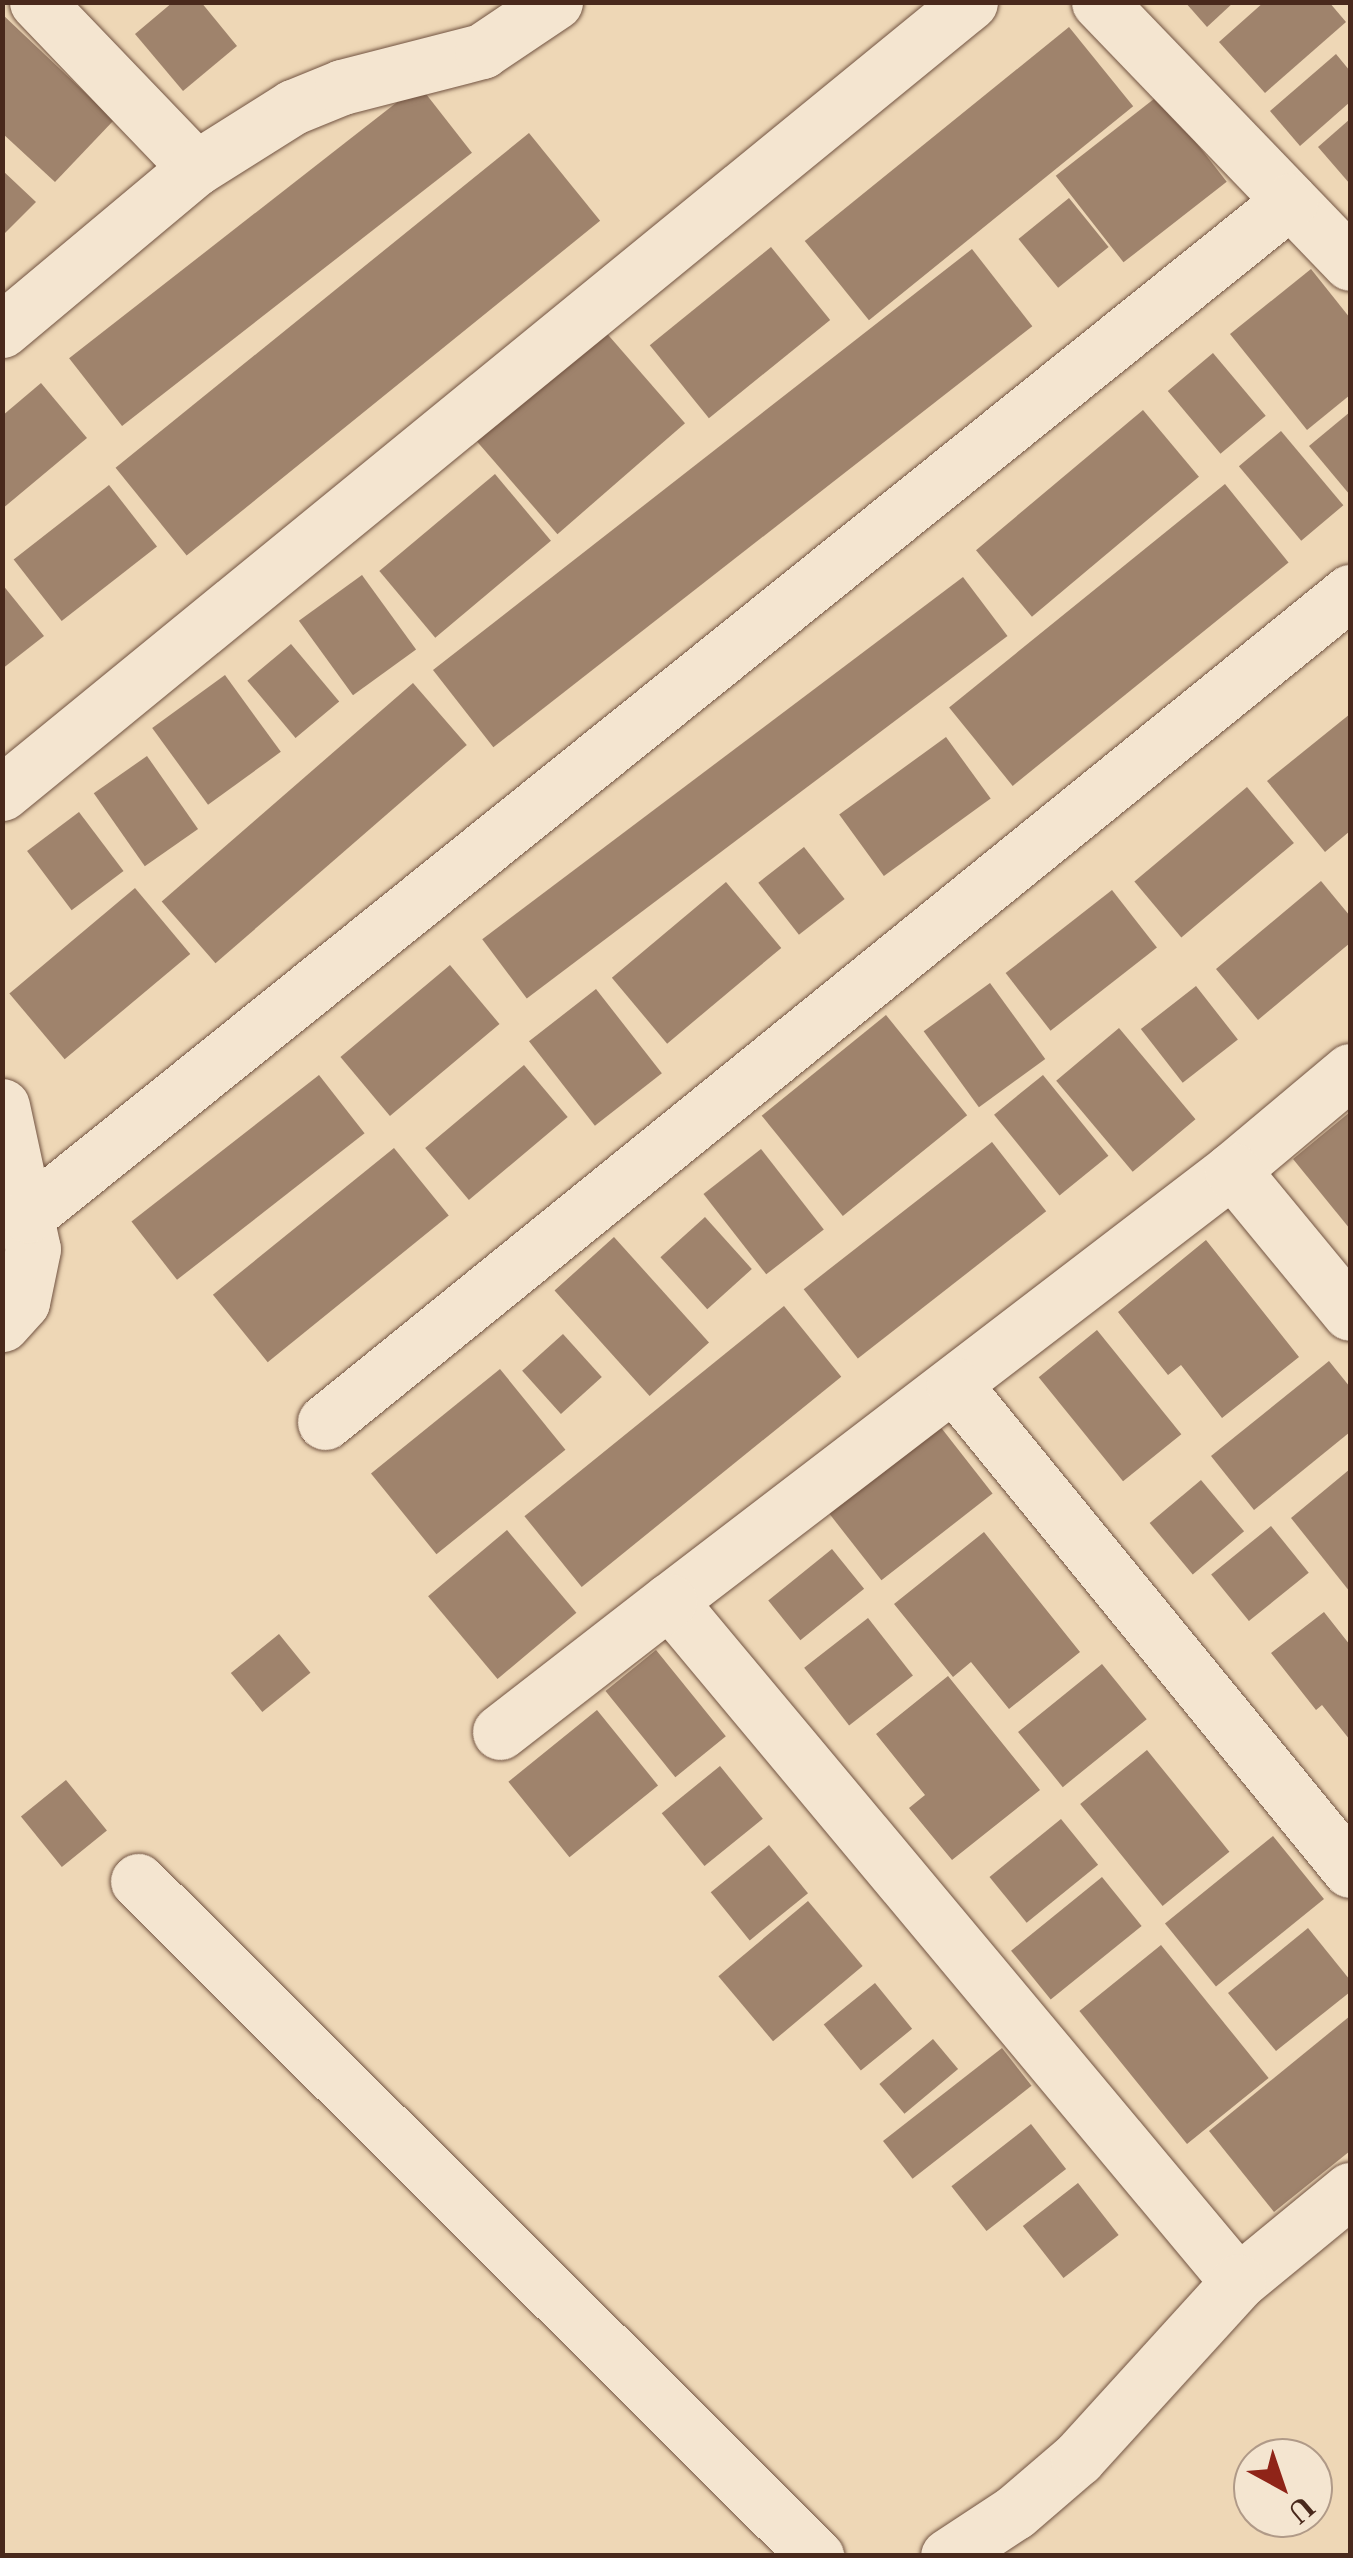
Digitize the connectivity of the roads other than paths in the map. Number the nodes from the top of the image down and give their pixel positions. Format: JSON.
{"nodes":[{"id":1,"x":555,"y":2,"type":"edge"},
{"id":2,"x":970,"y":2,"type":"edge"},
{"id":3,"x":1099,"y":2,"type":"edge"},
{"id":4,"x":67,"y":13,"type":"edge"},
{"id":5,"x":196,"y":168,"type":"junction"},
{"id":6,"x":1290,"y":201,"type":"junction"},
{"id":7,"x":1350,"y":264,"type":"edge"},
{"id":8,"x":2,"y":330,"type":"edge"},
{"id":9,"x":1350,"y":592,"type":"edge"},
{"id":10,"x":2,"y":793,"type":"edge"},
{"id":11,"x":1350,"y":1070,"type":"edge"},
{"id":12,"x":2,"y":1106,"type":"edge"},
{"id":13,"x":1232,"y":1170,"type":"junction"},
{"id":14,"x":28,"y":1215,"type":"junction"},
{"id":15,"x":1350,"y":1314,"type":"edge"},
{"id":16,"x":2,"y":1324,"type":"edge"},
{"id":17,"x":954,"y":1385,"type":"junction"},
{"id":18,"x":325,"y":1422,"type":"dead end"},
{"id":19,"x":669,"y":1601,"type":"junction"},
{"id":20,"x":500,"y":1732,"type":"dead end"},
{"id":21,"x":1350,"y":1870,"type":"edge"},
{"id":22,"x":138,"y":1881,"type":"dead end"},
{"id":23,"x":1350,"y":2190,"type":"edge"},
{"id":24,"x":1238,"y":2282,"type":"junction"},
{"id":25,"x":816,"y":2556,"type":"edge"},
{"id":26,"x":948,"y":2556,"type":"edge"}],
"edges":[{"from":1,"to":5,"type":"street"},
{"from":2,"to":10,"type":"street"},
{"from":3,"to":6,"type":"street"},
{"from":4,"to":5,"type":"street"},
{"from":5,"to":8,"type":"street"},
{"from":6,"to":7,"type":"street"},
{"from":6,"to":14,"type":"street"},
{"from":9,"to":18,"type":"street"},
{"from":11,"to":13,"type":"street"},
{"from":12,"to":14,"type":"street"},
{"from":13,"to":15,"type":"street"},
{"from":13,"to":17,"type":"street"},
{"from":14,"to":16,"type":"street"},
{"from":17,"to":19,"type":"street"},
{"from":17,"to":21,"type":"street"},
{"from":19,"to":20,"type":"street"},
{"from":19,"to":24,"type":"street"},
{"from":22,"to":25,"type":"street"},
{"from":23,"to":24,"type":"street"},
{"from":24,"to":26,"type":"street"}]}
